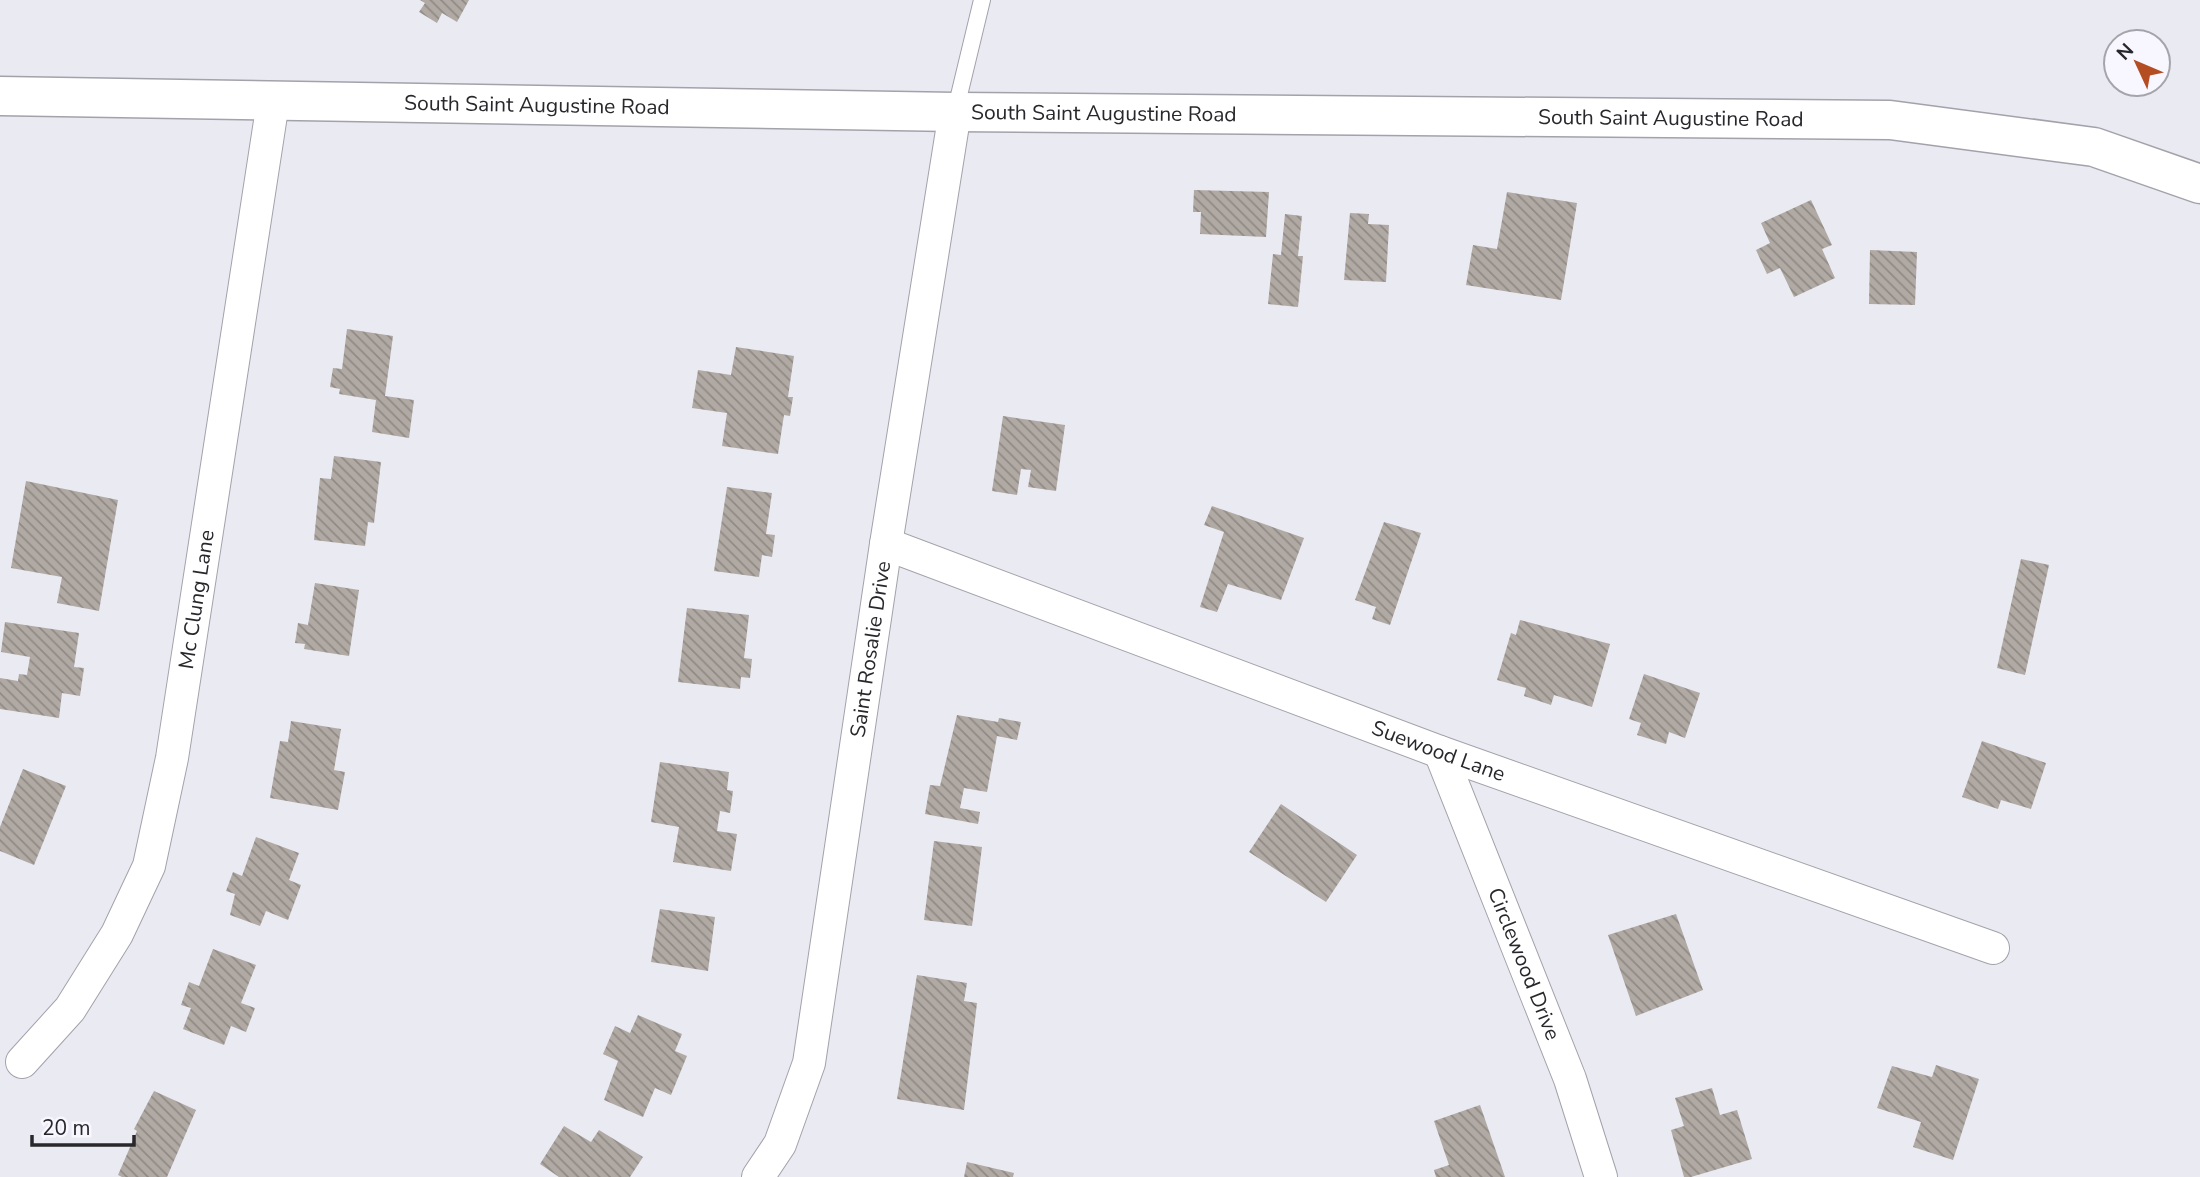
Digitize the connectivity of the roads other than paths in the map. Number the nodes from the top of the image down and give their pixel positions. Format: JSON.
{"nodes":[{"id":1,"x":982,"y":0,"type":"edge"},
{"id":2,"x":0,"y":96,"type":"edge"},
{"id":3,"x":273,"y":102,"type":"junction"},
{"id":4,"x":955,"y":112,"type":"junction"},
{"id":5,"x":2200,"y":184,"type":"edge"},
{"id":6,"x":886,"y":544,"type":"junction"},
{"id":7,"x":1440,"y":752,"type":"junction"},
{"id":8,"x":1993,"y":948,"type":"dead end"},
{"id":9,"x":22,"y":1062,"type":"dead end"},
{"id":10,"x":758,"y":1177,"type":"edge"},
{"id":11,"x":1601,"y":1177,"type":"edge"}],
"edges":[{"from":1,"to":4,"type":"lane"},
{"from":2,"to":3,"type":"street","name":"South Saint Augustine Road"},
{"from":3,"to":4,"type":"street","name":"South Saint Augustine Road"},
{"from":3,"to":9,"type":"street","name":"Mc Clung Lane"},
{"from":4,"to":5,"type":"street","name":"South Saint Augustine Road"},
{"from":4,"to":6,"type":"street","name":"Saint Rosalie Drive"},
{"from":6,"to":7,"type":"street","name":"Suewood Lane"},
{"from":6,"to":10,"type":"street","name":"Saint Rosalie Drive"},
{"from":7,"to":8,"type":"street","name":"Suewood Lane"},
{"from":7,"to":11,"type":"street","name":"Circlewood Drive"}]}
